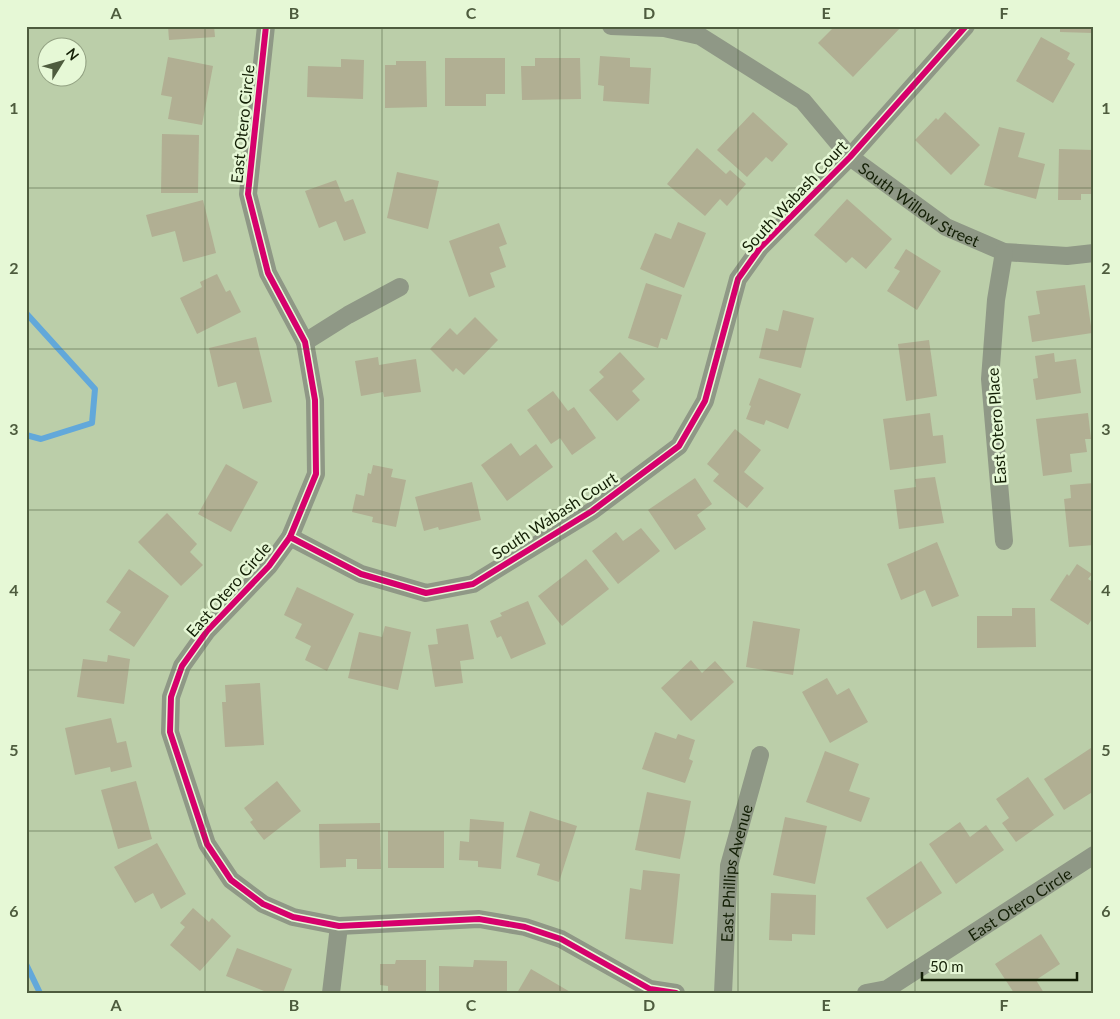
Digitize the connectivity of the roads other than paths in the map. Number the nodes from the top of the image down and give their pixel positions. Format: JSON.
{"nodes":[{"id":1,"x":266,"y":26,"type":"edge"},
{"id":2,"x":276,"y":26,"type":"edge"},
{"id":3,"x":611,"y":26,"type":"edge"},
{"id":4,"x":966,"y":26,"type":"edge"},
{"id":5,"x":664,"y":27,"type":"edge"},
{"id":6,"x":850,"y":157,"type":"junction"},
{"id":7,"x":1004,"y":252,"type":"junction"},
{"id":8,"x":1094,"y":253,"type":"edge"},
{"id":9,"x":400,"y":287,"type":"dead end"},
{"id":10,"x":305,"y":342,"type":"junction"},
{"id":11,"x":290,"y":537,"type":"junction"},
{"id":12,"x":1004,"y":541,"type":"dead end"},
{"id":13,"x":760,"y":755,"type":"dead end"},
{"id":14,"x":1094,"y":856,"type":"edge"},
{"id":15,"x":339,"y":926,"type":"junction"},
{"id":16,"x":332,"y":993,"type":"edge"},
{"id":17,"x":676,"y":993,"type":"edge"},
{"id":18,"x":723,"y":993,"type":"edge"},
{"id":19,"x":866,"y":993,"type":"edge"}],
"edges":[{"from":1,"to":2,"type":"street"},
{"from":1,"to":10,"type":"street","name":"East Otero Circle"},
{"from":3,"to":5,"type":"street","name":"South Willow Street"},
{"from":4,"to":6,"type":"street","name":"South Wabash Court"},
{"from":5,"to":6,"type":"street","name":"South Willow Street"},
{"from":6,"to":7,"type":"street","name":"South Willow Street"},
{"from":6,"to":11,"type":"street","name":"South Wabash Court"},
{"from":7,"to":8,"type":"street","name":"South Willow Street"},
{"from":7,"to":12,"type":"street","name":"East Otero Place"},
{"from":9,"to":10,"type":"street"},
{"from":10,"to":11,"type":"street","name":"East Otero Circle"},
{"from":11,"to":15,"type":"street","name":"East Otero Circle"},
{"from":13,"to":18,"type":"street","name":"East Phillips Avenue"},
{"from":14,"to":19,"type":"street","name":"East Otero Circle"},
{"from":15,"to":16,"type":"street"},
{"from":15,"to":17,"type":"street","name":"East Otero Circle"}]}
